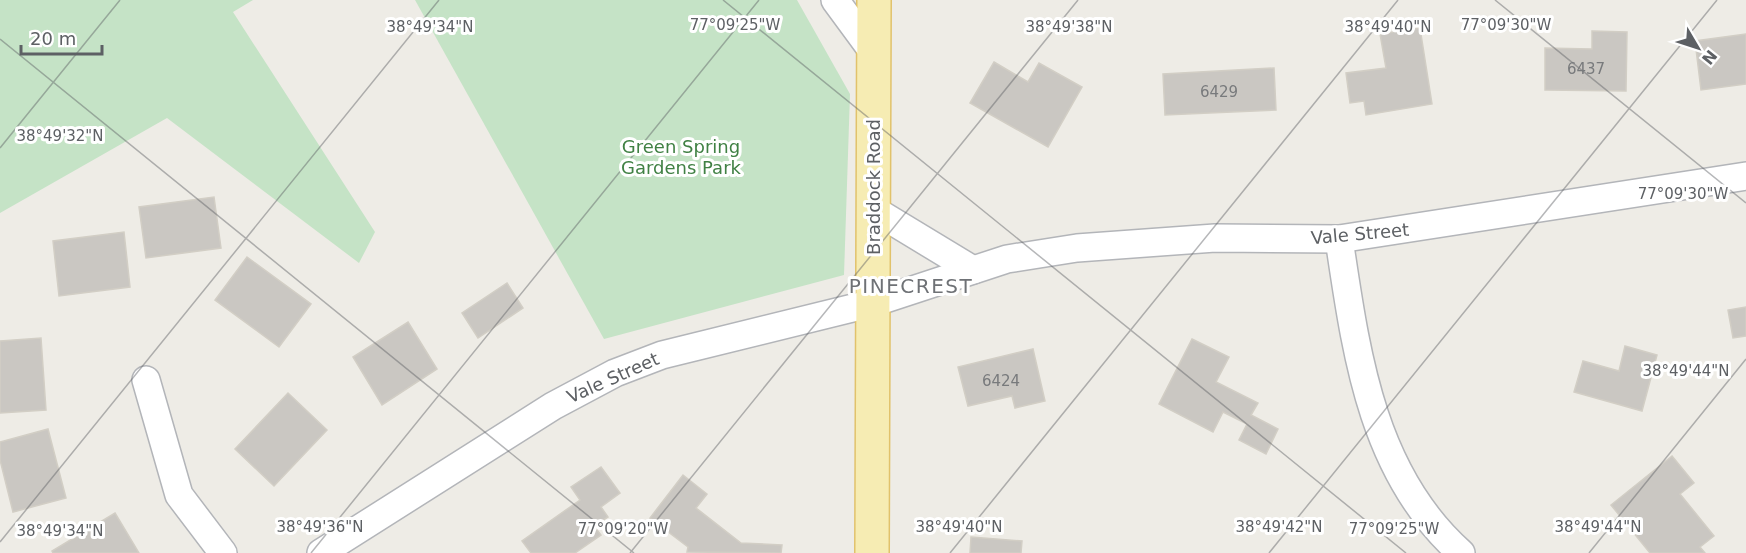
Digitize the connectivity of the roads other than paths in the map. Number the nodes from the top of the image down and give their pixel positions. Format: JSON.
{"nodes":[{"id":1,"x":835,"y":0,"type":"edge"},
{"id":2,"x":874,"y":0,"type":"edge"},
{"id":3,"x":874,"y":53,"type":"junction"},
{"id":4,"x":1746,"y":176,"type":"edge"},
{"id":5,"x":874,"y":210,"type":"junction"},
{"id":6,"x":1339,"y":239,"type":"junction"},
{"id":7,"x":973,"y":270,"type":"junction"},
{"id":8,"x":873,"y":303,"type":"junction"},
{"id":9,"x":146,"y":380,"type":"dead end"},
{"id":10,"x":223,"y":553,"type":"edge"},
{"id":11,"x":321,"y":553,"type":"edge"},
{"id":12,"x":872,"y":553,"type":"edge"},
{"id":13,"x":1461,"y":553,"type":"edge"}],
"edges":[{"from":1,"to":3,"type":"street"},
{"from":2,"to":3,"type":"main road","name":"Braddock Road"},
{"from":3,"to":5,"type":"main road","name":"Braddock Road"},
{"from":4,"to":6,"type":"street","name":"Vale Street"},
{"from":5,"to":7,"type":"street"},
{"from":5,"to":8,"type":"main road","name":"Braddock Road"},
{"from":6,"to":7,"type":"street","name":"Vale Street"},
{"from":6,"to":13,"type":"street"},
{"from":7,"to":8,"type":"street","name":"Vale Street"},
{"from":8,"to":11,"type":"street","name":"Vale Street"},
{"from":8,"to":12,"type":"main road","name":"Braddock Road"},
{"from":9,"to":10,"type":"street"}]}
